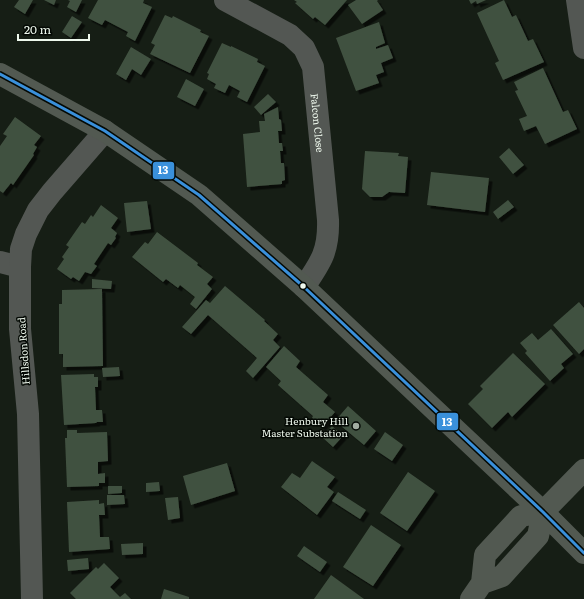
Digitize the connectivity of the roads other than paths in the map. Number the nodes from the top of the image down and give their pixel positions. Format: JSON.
{"nodes":[{"id":1,"x":225,"y":0,"type":"edge"},
{"id":2,"x":577,"y":0,"type":"edge"},
{"id":3,"x":584,"y":48,"type":"edge"},
{"id":4,"x":0,"y":74,"type":"edge"},
{"id":5,"x":105,"y":131,"type":"junction"},
{"id":6,"x":10,"y":264,"type":"edge"},
{"id":7,"x":304,"y":287,"type":"junction"},
{"id":8,"x":584,"y":470,"type":"edge"},
{"id":9,"x":543,"y":512,"type":"junction"},
{"id":10,"x":584,"y":553,"type":"edge"},
{"id":11,"x":477,"y":591,"type":"edge"},
{"id":12,"x":32,"y":599,"type":"edge"}],
"edges":[{"from":1,"to":7,"type":"street","name":"Falcon Close"},
{"from":2,"to":3,"type":"street"},
{"from":4,"to":5,"type":"main road"},
{"from":5,"to":6,"type":"street","name":"Hillsdon Road"},
{"from":5,"to":7,"type":"main road"},
{"from":6,"to":12,"type":"street","name":"Hillsdon Road"},
{"from":7,"to":9,"type":"main road"},
{"from":8,"to":9,"type":"main road"},
{"from":9,"to":10,"type":"main road"},
{"from":9,"to":11,"type":"main road"}]}
